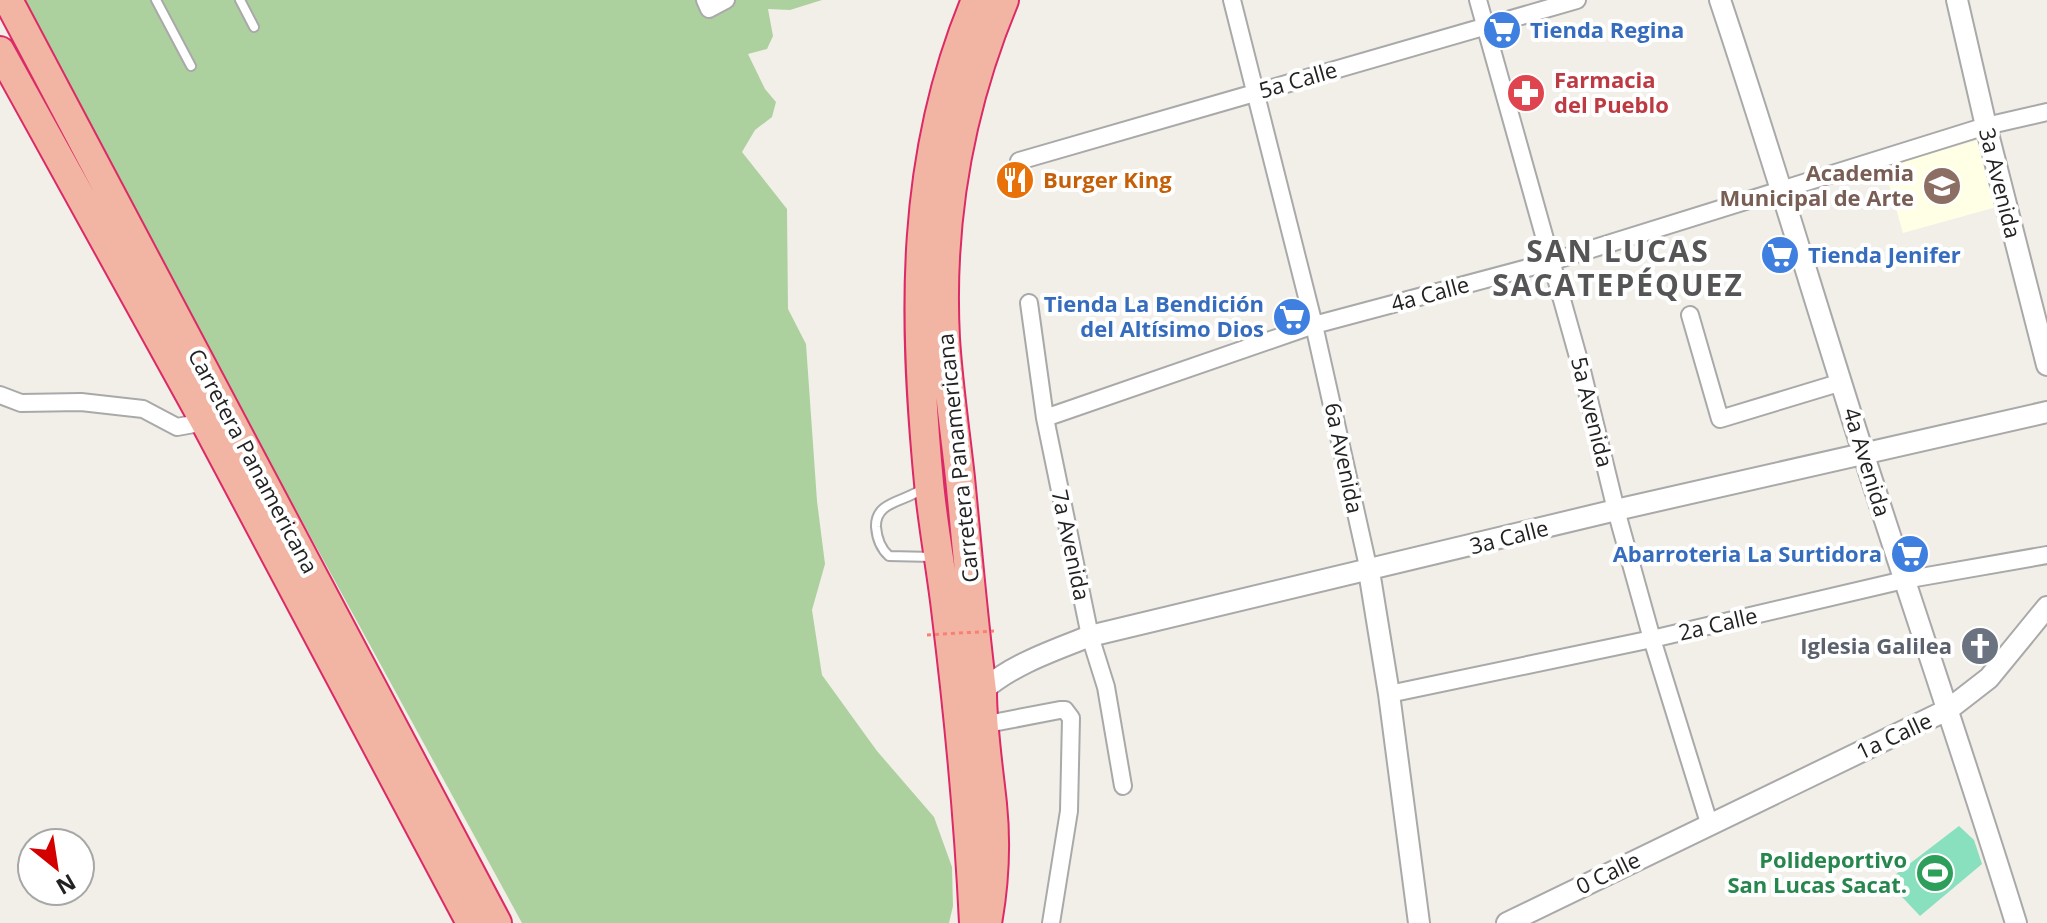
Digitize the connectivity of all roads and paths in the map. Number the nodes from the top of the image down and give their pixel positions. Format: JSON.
{"nodes":[{"id":1,"x":156,"y":0,"type":"edge"},
{"id":2,"x":240,"y":0,"type":"edge"},
{"id":3,"x":705,"y":0,"type":"edge"},
{"id":4,"x":724,"y":0,"type":"edge"},
{"id":5,"x":976,"y":0,"type":"edge"},
{"id":6,"x":1004,"y":0,"type":"edge"},
{"id":7,"x":1232,"y":0,"type":"edge"},
{"id":8,"x":1478,"y":0,"type":"edge"},
{"id":9,"x":1577,"y":0,"type":"edge"},
{"id":10,"x":1720,"y":0,"type":"edge"},
{"id":11,"x":1957,"y":0,"type":"edge"},
{"id":12,"x":16,"y":8,"type":"edge"},
{"id":13,"x":1486,"y":26,"type":"junction"},
{"id":14,"x":254,"y":27,"type":"dead end"},
{"id":15,"x":0,"y":51,"type":"edge"},
{"id":16,"x":191,"y":66,"type":"dead end"},
{"id":17,"x":1257,"y":91,"type":"junction"},
{"id":18,"x":2047,"y":112,"type":"edge"},
{"id":19,"x":1986,"y":126,"type":"junction"},
{"id":20,"x":1019,"y":161,"type":"dead end"},
{"id":21,"x":1783,"y":188,"type":"junction"},
{"id":22,"x":1550,"y":262,"type":"junction"},
{"id":23,"x":1029,"y":303,"type":"dead end"},
{"id":24,"x":1690,"y":315,"type":"dead end"},
{"id":25,"x":1314,"y":325,"type":"junction"},
{"id":26,"x":2047,"y":365,"type":"edge"},
{"id":27,"x":1842,"y":382,"type":"junction"},
{"id":28,"x":0,"y":395,"type":"edge"},
{"id":29,"x":2047,"y":412,"type":"edge"},
{"id":30,"x":1045,"y":418,"type":"junction"},
{"id":31,"x":205,"y":422,"type":"junction"},
{"id":32,"x":1863,"y":453,"type":"junction"},
{"id":33,"x":929,"y":484,"type":"junction"},
{"id":34,"x":1616,"y":510,"type":"junction"},
{"id":35,"x":2047,"y":555,"type":"edge"},
{"id":36,"x":939,"y":557,"type":"junction"},
{"id":37,"x":1369,"y":571,"type":"junction"},
{"id":38,"x":1904,"y":580,"type":"junction"},
{"id":39,"x":2047,"y":607,"type":"edge"},
{"id":40,"x":994,"y":631,"type":"dead end"},
{"id":41,"x":927,"y":635,"type":"dead end"},
{"id":42,"x":1090,"y":636,"type":"junction"},
{"id":43,"x":1652,"y":639,"type":"junction"},
{"id":44,"x":982,"y":691,"type":"junction"},
{"id":45,"x":1389,"y":694,"type":"junction"},
{"id":46,"x":1949,"y":709,"type":"junction"},
{"id":47,"x":982,"y":725,"type":"junction"},
{"id":48,"x":1123,"y":786,"type":"dead end"},
{"id":49,"x":1709,"y":823,"type":"junction"},
{"id":50,"x":471,"y":923,"type":"edge"},
{"id":51,"x":497,"y":923,"type":"edge"},
{"id":52,"x":974,"y":923,"type":"edge"},
{"id":53,"x":987,"y":923,"type":"edge"},
{"id":54,"x":1051,"y":923,"type":"edge"},
{"id":55,"x":1419,"y":923,"type":"edge"},
{"id":56,"x":1507,"y":923,"type":"edge"},
{"id":57,"x":2016,"y":923,"type":"edge"}],
"edges":[{"from":1,"to":16,"type":"lane"},
{"from":2,"to":14,"type":"lane"},
{"from":3,"to":4,"type":"street"},
{"from":5,"to":33,"type":"highway","name":"Carretera Panamericana"},
{"from":6,"to":44,"type":"highway","name":"Carretera Panamericana"},
{"from":7,"to":17,"type":"street","name":"6a Avenida"},
{"from":8,"to":13,"type":"street","name":"5a Avenida"},
{"from":9,"to":13,"type":"street","name":"5a Calle"},
{"from":10,"to":21,"type":"street","name":"4a Avenida"},
{"from":11,"to":19,"type":"street","name":"3a Avenida"},
{"from":12,"to":51,"type":"highway","name":"Carretera Panamericana"},
{"from":13,"to":17,"type":"street","name":"5a Calle"},
{"from":13,"to":22,"type":"street","name":"5a Avenida"},
{"from":15,"to":31,"type":"highway","name":"Carretera Panamericana"},
{"from":17,"to":20,"type":"street","name":"5a Calle"},
{"from":17,"to":25,"type":"street","name":"6a Avenida"},
{"from":18,"to":19,"type":"street","name":"4a Calle"},
{"from":19,"to":21,"type":"street","name":"4a Calle"},
{"from":19,"to":26,"type":"street","name":"3a Avenida"},
{"from":21,"to":22,"type":"street","name":"4a Calle"},
{"from":21,"to":27,"type":"street","name":"4a Avenida"},
{"from":22,"to":25,"type":"street","name":"4a Calle"},
{"from":22,"to":34,"type":"street","name":"5a Avenida"},
{"from":23,"to":30,"type":"street","name":"7a Avenida"},
{"from":24,"to":27,"type":"street"},
{"from":25,"to":30,"type":"street","name":"4a Calle"},
{"from":25,"to":37,"type":"street","name":"6a Avenida"},
{"from":27,"to":32,"type":"street","name":"4a Avenida"},
{"from":28,"to":31,"type":"street"},
{"from":29,"to":32,"type":"street","name":"3a Calle"},
{"from":30,"to":42,"type":"street","name":"7a Avenida"},
{"from":31,"to":50,"type":"highway","name":"Carretera Panamericana"},
{"from":32,"to":34,"type":"street","name":"3a Calle"},
{"from":32,"to":38,"type":"street","name":"4a Avenida"},
{"from":33,"to":36,"type":"highway","name":"Carretera Panamericana"},
{"from":33,"to":36,"type":"lane"},
{"from":34,"to":37,"type":"street","name":"3a Calle"},
{"from":34,"to":43,"type":"street","name":"5a Avenida"},
{"from":35,"to":38,"type":"street","name":"2a Calle"},
{"from":36,"to":52,"type":"highway","name":"Carretera Panamericana"},
{"from":37,"to":42,"type":"street","name":"3a Calle"},
{"from":37,"to":45,"type":"street","name":"6a Avenida"},
{"from":38,"to":43,"type":"street","name":"2a Calle"},
{"from":38,"to":46,"type":"street","name":"4a Avenida"},
{"from":39,"to":46,"type":"street","name":"1a Calle"},
{"from":40,"to":41,"type":"path","bridge":true},
{"from":42,"to":44,"type":"street","name":"3a Calle"},
{"from":42,"to":48,"type":"street","name":"7a Avenida"},
{"from":43,"to":45,"type":"street","name":"2a Calle"},
{"from":43,"to":49,"type":"street","name":"5a Avenida"},
{"from":44,"to":47,"type":"highway","name":"Carretera Panamericana"},
{"from":45,"to":55,"type":"street","name":"6a Avenida"},
{"from":46,"to":49,"type":"street","name":"1a Calle"},
{"from":46,"to":57,"type":"street","name":"4a Avenida"},
{"from":47,"to":53,"type":"highway","name":"Carretera Panamericana"},
{"from":47,"to":54,"type":"street"},
{"from":49,"to":56,"type":"street","name":"0 Calle"}]}
